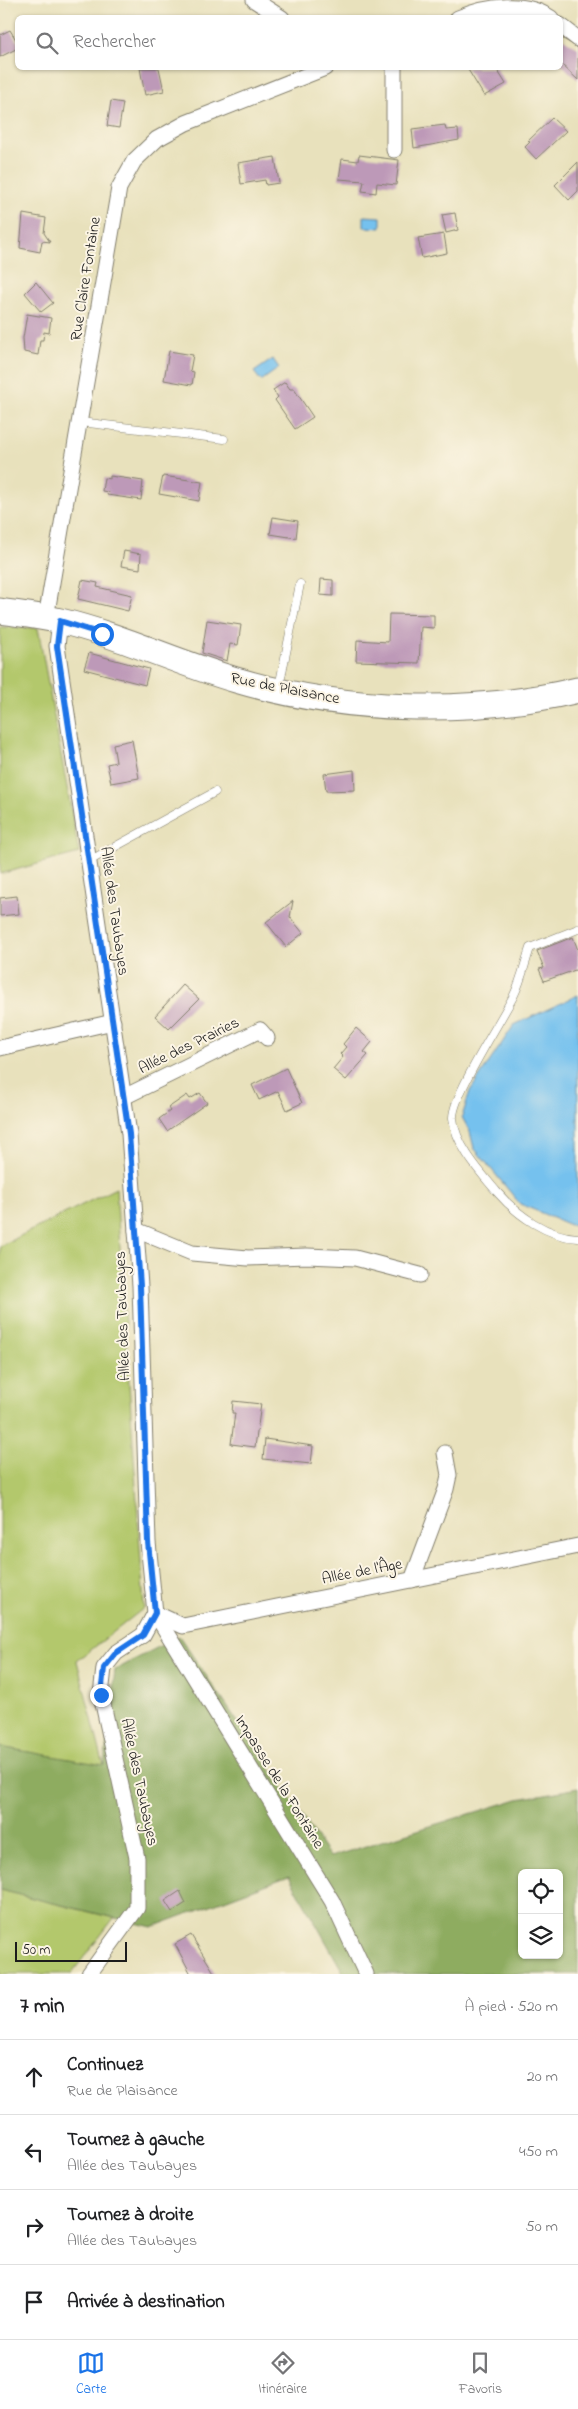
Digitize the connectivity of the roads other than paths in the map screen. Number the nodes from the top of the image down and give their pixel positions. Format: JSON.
{"nodes":[{"id":1,"x":254,"y":0,"type":"edge"},
{"id":2,"x":277,"y":15,"type":"edge"},
{"id":3,"x":469,"y":15,"type":"edge"},
{"id":4,"x":546,"y":15,"type":"edge"},
{"id":5,"x":563,"y":27,"type":"edge"},
{"id":6,"x":578,"y":39,"type":"edge"},
{"id":7,"x":320,"y":70,"type":"edge"},
{"id":8,"x":394,"y":70,"type":"edge"},
{"id":9,"x":394,"y":150,"type":"dead end"},
{"id":10,"x":80,"y":422,"type":"junction"},
{"id":11,"x":224,"y":439,"type":"dead end"},
{"id":12,"x":300,"y":584,"type":"dead end"},
{"id":13,"x":0,"y":611,"type":"edge"},
{"id":14,"x":53,"y":620,"type":"junction"},
{"id":15,"x":578,"y":690,"type":"edge"},
{"id":16,"x":278,"y":691,"type":"junction"},
{"id":17,"x":215,"y":792,"type":"dead end"},
{"id":18,"x":89,"y":861,"type":"junction"},
{"id":19,"x":578,"y":929,"type":"edge"},
{"id":20,"x":113,"y":1022,"type":"junction"},
{"id":21,"x":267,"y":1038,"type":"dead end"},
{"id":22,"x":0,"y":1048,"type":"edge"},
{"id":23,"x":124,"y":1097,"type":"junction"},
{"id":24,"x":136,"y":1230,"type":"junction"},
{"id":25,"x":578,"y":1238,"type":"edge"},
{"id":26,"x":420,"y":1275,"type":"dead end"},
{"id":27,"x":445,"y":1453,"type":"dead end"},
{"id":28,"x":578,"y":1546,"type":"edge"},
{"id":29,"x":412,"y":1580,"type":"junction"},
{"id":30,"x":155,"y":1613,"type":"junction"},
{"id":31,"x":89,"y":1974,"type":"edge"},
{"id":32,"x":366,"y":1974,"type":"edge"}],
"edges":[{"from":1,"to":2,"type":"street"},
{"from":3,"to":4,"type":"street"},
{"from":5,"to":6,"type":"street"},
{"from":7,"to":10,"type":"street","name":"Rue Claire Fontaine"},
{"from":8,"to":9,"type":"street"},
{"from":10,"to":11,"type":"lane"},
{"from":10,"to":14,"type":"street","name":"Rue Claire Fontaine"},
{"from":12,"to":16,"type":"lane"},
{"from":13,"to":14,"type":"main road","name":"Rue de Plaisance"},
{"from":14,"to":16,"type":"main road","name":"Rue de Plaisance"},
{"from":14,"to":18,"type":"street","name":"Allée des Taubayes"},
{"from":15,"to":16,"type":"main road","name":"Rue de Plaisance"},
{"from":17,"to":18,"type":"lane"},
{"from":18,"to":20,"type":"street","name":"Allée des Taubayes"},
{"from":19,"to":25,"type":"lane"},
{"from":20,"to":22,"type":"street"},
{"from":20,"to":23,"type":"street","name":"Allée des Taubayes"},
{"from":21,"to":23,"type":"street","name":"Allée des Prairies"},
{"from":23,"to":24,"type":"street","name":"Allée des Taubayes"},
{"from":24,"to":26,"type":"street"},
{"from":24,"to":30,"type":"street","name":"Allée des Taubayes"},
{"from":27,"to":29,"type":"street"},
{"from":28,"to":29,"type":"street","name":"Allée de l'Âge"},
{"from":29,"to":30,"type":"street","name":"Allée de l'Âge"},
{"from":30,"to":31,"type":"street","name":"Allée des Taubayes"},
{"from":30,"to":32,"type":"street","name":"Impasse de la Fontaine"}]}
